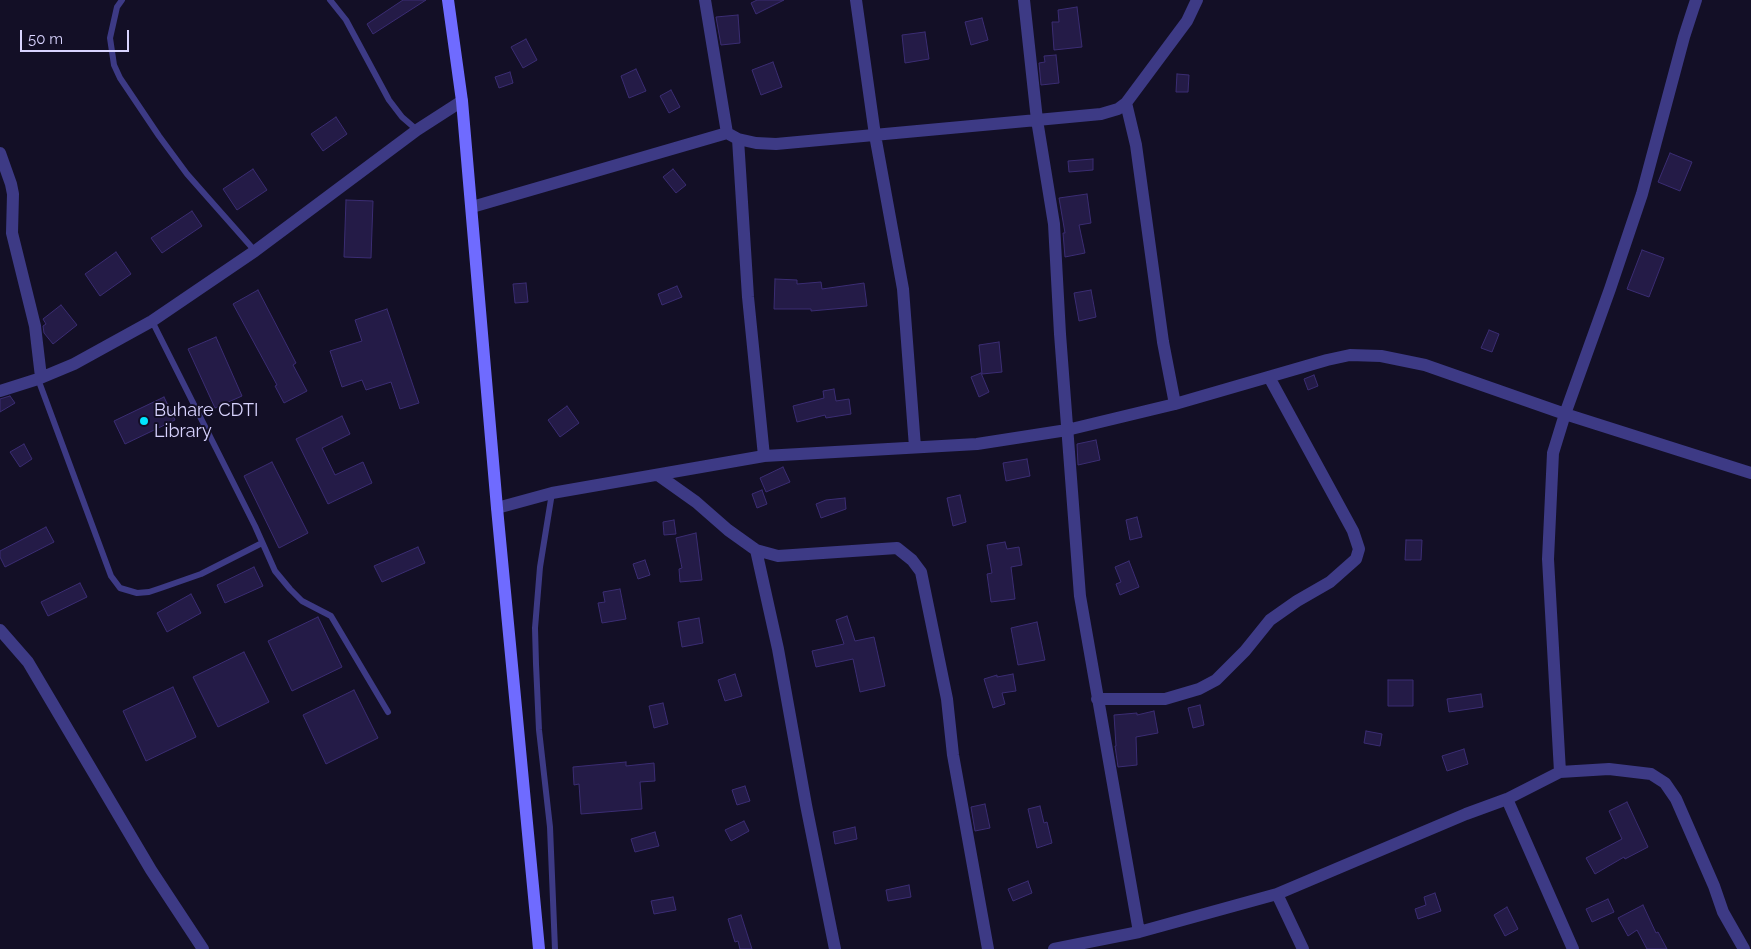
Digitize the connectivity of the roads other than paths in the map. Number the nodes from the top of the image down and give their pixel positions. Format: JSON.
{"nodes":[{"id":1,"x":122,"y":0,"type":"edge"},
{"id":2,"x":330,"y":0,"type":"edge"},
{"id":3,"x":705,"y":0,"type":"edge"},
{"id":4,"x":856,"y":0,"type":"edge"},
{"id":5,"x":1024,"y":0,"type":"edge"},
{"id":6,"x":1197,"y":0,"type":"edge"},
{"id":7,"x":1696,"y":0,"type":"edge"},
{"id":8,"x":446,"y":3,"type":"edge"},
{"id":9,"x":462,"y":101,"type":"junction"},
{"id":10,"x":1126,"y":103,"type":"junction"},
{"id":11,"x":1037,"y":120,"type":"junction"},
{"id":12,"x":417,"y":130,"type":"junction"},
{"id":13,"x":875,"y":135,"type":"junction"},
{"id":14,"x":732,"y":136,"type":"junction"},
{"id":15,"x":0,"y":153,"type":"edge"},
{"id":16,"x":472,"y":207,"type":"junction"},
{"id":17,"x":255,"y":251,"type":"junction"},
{"id":18,"x":152,"y":321,"type":"junction"},
{"id":19,"x":40,"y":378,"type":"junction"},
{"id":20,"x":1269,"y":378,"type":"junction"},
{"id":21,"x":0,"y":391,"type":"edge"},
{"id":22,"x":1175,"y":404,"type":"junction"},
{"id":23,"x":1565,"y":414,"type":"junction"},
{"id":24,"x":1067,"y":430,"type":"junction"},
{"id":25,"x":915,"y":447,"type":"junction"},
{"id":26,"x":764,"y":456,"type":"junction"},
{"id":27,"x":1751,"y":473,"type":"edge"},
{"id":28,"x":658,"y":475,"type":"junction"},
{"id":29,"x":552,"y":493,"type":"junction"},
{"id":30,"x":497,"y":508,"type":"junction"},
{"id":31,"x":262,"y":543,"type":"junction"},
{"id":32,"x":756,"y":550,"type":"junction"},
{"id":33,"x":0,"y":630,"type":"edge"},
{"id":34,"x":1097,"y":699,"type":"junction"},
{"id":35,"x":388,"y":712,"type":"dead end"},
{"id":36,"x":1560,"y":772,"type":"junction"},
{"id":37,"x":1507,"y":799,"type":"junction"},
{"id":38,"x":1277,"y":894,"type":"junction"},
{"id":39,"x":1139,"y":932,"type":"junction"},
{"id":40,"x":203,"y":949,"type":"edge"},
{"id":41,"x":538,"y":949,"type":"edge"},
{"id":42,"x":555,"y":949,"type":"edge"},
{"id":43,"x":835,"y":949,"type":"edge"},
{"id":44,"x":988,"y":949,"type":"edge"},
{"id":45,"x":1054,"y":949,"type":"edge"},
{"id":46,"x":1303,"y":949,"type":"edge"},
{"id":47,"x":1573,"y":949,"type":"edge"},
{"id":48,"x":1744,"y":949,"type":"edge"}],
"edges":[{"from":1,"to":17,"type":"lane"},
{"from":2,"to":12,"type":"lane"},
{"from":3,"to":14,"type":"street"},
{"from":4,"to":13,"type":"street"},
{"from":5,"to":11,"type":"street"},
{"from":6,"to":10,"type":"street"},
{"from":7,"to":23,"type":"street"},
{"from":8,"to":9,"type":"main road"},
{"from":9,"to":12,"type":"street"},
{"from":9,"to":16,"type":"main road"},
{"from":10,"to":11,"type":"street"},
{"from":10,"to":22,"type":"street"},
{"from":11,"to":13,"type":"street"},
{"from":11,"to":24,"type":"street"},
{"from":12,"to":17,"type":"street"},
{"from":13,"to":14,"type":"street"},
{"from":13,"to":25,"type":"street"},
{"from":14,"to":16,"type":"street"},
{"from":14,"to":26,"type":"street"},
{"from":15,"to":19,"type":"street"},
{"from":16,"to":30,"type":"main road"},
{"from":17,"to":18,"type":"street"},
{"from":18,"to":19,"type":"street"},
{"from":18,"to":31,"type":"lane"},
{"from":19,"to":21,"type":"street"},
{"from":19,"to":31,"type":"lane"},
{"from":20,"to":22,"type":"street"},
{"from":20,"to":23,"type":"street"},
{"from":20,"to":34,"type":"street"},
{"from":22,"to":24,"type":"street"},
{"from":23,"to":27,"type":"street"},
{"from":23,"to":36,"type":"street"},
{"from":24,"to":25,"type":"street"},
{"from":24,"to":34,"type":"street"},
{"from":25,"to":26,"type":"street"},
{"from":26,"to":28,"type":"street"},
{"from":28,"to":29,"type":"street"},
{"from":28,"to":32,"type":"street"},
{"from":29,"to":30,"type":"street"},
{"from":29,"to":42,"type":"lane"},
{"from":30,"to":41,"type":"main road"},
{"from":31,"to":35,"type":"lane"},
{"from":32,"to":43,"type":"street"},
{"from":32,"to":44,"type":"street"},
{"from":33,"to":40,"type":"street"},
{"from":34,"to":39,"type":"street"},
{"from":36,"to":37,"type":"street"},
{"from":36,"to":48,"type":"street"},
{"from":37,"to":38,"type":"street"},
{"from":37,"to":47,"type":"street"},
{"from":38,"to":39,"type":"street"},
{"from":38,"to":46,"type":"street"},
{"from":39,"to":45,"type":"street"}]}
